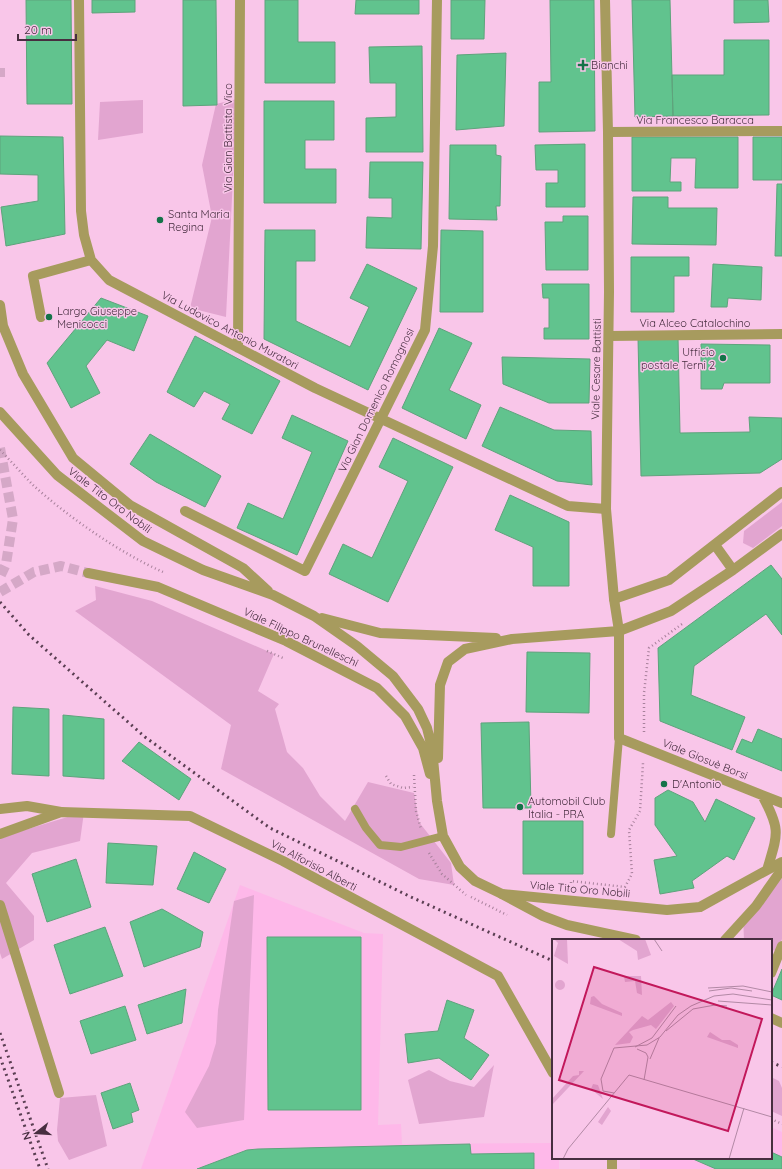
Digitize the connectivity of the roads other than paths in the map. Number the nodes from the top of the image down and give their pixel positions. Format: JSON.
{"nodes":[{"id":1,"x":79,"y":0,"type":"edge"},
{"id":2,"x":240,"y":0,"type":"edge"},
{"id":3,"x":437,"y":0,"type":"edge"},
{"id":4,"x":605,"y":0,"type":"edge"},
{"id":5,"x":608,"y":132,"type":"junction"},
{"id":6,"x":782,"y":132,"type":"edge"},
{"id":7,"x":91,"y":260,"type":"junction"},
{"id":8,"x":0,"y":305,"type":"edge"},
{"id":9,"x":40,"y":317,"type":"dead end"},
{"id":10,"x":782,"y":334,"type":"edge"},
{"id":11,"x":609,"y":336,"type":"junction"},
{"id":12,"x":238,"y":348,"type":"junction"},
{"id":13,"x":0,"y":412,"type":"edge"},
{"id":14,"x":381,"y":418,"type":"junction"},
{"id":15,"x":782,"y":492,"type":"edge"},
{"id":16,"x":606,"y":509,"type":"junction"},
{"id":17,"x":184,"y":511,"type":"dead end"},
{"id":18,"x":782,"y":534,"type":"edge"},
{"id":19,"x":714,"y":545,"type":"junction"},
{"id":20,"x":733,"y":570,"type":"junction"},
{"id":21,"x":88,"y":573,"type":"tunnel mouth"},
{"id":22,"x":273,"y":595,"type":"junction"},
{"id":23,"x":614,"y":599,"type":"junction"},
{"id":24,"x":314,"y":616,"type":"junction"},
{"id":25,"x":619,"y":631,"type":"junction"},
{"id":26,"x":512,"y":639,"type":"junction"},
{"id":27,"x":619,"y":738,"type":"junction"},
{"id":28,"x":762,"y":795,"type":"junction"},
{"id":29,"x":437,"y":801,"type":"junction"},
{"id":30,"x":782,"y":803,"type":"edge"},
{"id":31,"x":0,"y":809,"type":"edge"},
{"id":32,"x":355,"y":810,"type":"dead end"},
{"id":33,"x":61,"y":812,"type":"junction"},
{"id":34,"x":0,"y":834,"type":"edge"},
{"id":35,"x":611,"y":834,"type":"dead end"},
{"id":36,"x":443,"y":836,"type":"junction"},
{"id":37,"x":782,"y":862,"type":"edge"},
{"id":38,"x":782,"y":869,"type":"edge"},
{"id":39,"x":767,"y":870,"type":"junction"},
{"id":40,"x":502,"y":894,"type":"junction"},
{"id":41,"x":0,"y":905,"type":"edge"},
{"id":42,"x":631,"y":939,"type":"edge"},
{"id":43,"x":726,"y":939,"type":"edge"},
{"id":44,"x":782,"y":946,"type":"edge"},
{"id":45,"x":772,"y":971,"type":"edge"},
{"id":46,"x":772,"y":1018,"type":"edge"},
{"id":47,"x":782,"y":1023,"type":"edge"},
{"id":48,"x":552,"y":1071,"type":"edge"},
{"id":49,"x":59,"y":1093,"type":"dead end"}],
"edges":[{"from":1,"to":7,"type":"street","name":"Via Ludovico Antonio Muratori"},
{"from":2,"to":12,"type":"street","name":"Via Gian Battista Vico"},
{"from":3,"to":14,"type":"street","name":"Via Gian Domenico Romagnosi"},
{"from":4,"to":5,"type":"street","name":"Viale Cesare Battisti"},
{"from":5,"to":6,"type":"street","name":"Via Francesco Baracca"},
{"from":5,"to":11,"type":"street","name":"Viale Cesare Battisti"},
{"from":7,"to":9,"type":"street"},
{"from":7,"to":12,"type":"street","name":"Via Ludovico Antonio Muratori"},
{"from":8,"to":22,"type":"street"},
{"from":10,"to":11,"type":"street","name":"Via Alceo Catalochino"},
{"from":11,"to":16,"type":"street","name":"Viale Cesare Battisti"},
{"from":12,"to":14,"type":"street","name":"Via Ludovico Antonio Muratori"},
{"from":13,"to":22,"type":"street","name":"Viale Tito Oro Nobili"},
{"from":14,"to":16,"type":"street","name":"Via Ludovico Antonio Muratori"},
{"from":14,"to":17,"type":"street","name":"Via Gian Domenico Romagnosi"},
{"from":15,"to":19,"type":"street"},
{"from":16,"to":23,"type":"street","name":"Viale Cesare Battisti"},
{"from":18,"to":20,"type":"street","name":"Viale Tito Oro Nobili"},
{"from":19,"to":20,"type":"street"},
{"from":19,"to":23,"type":"street"},
{"from":20,"to":25,"type":"street","name":"Viale Tito Oro Nobili"},
{"from":21,"to":29,"type":"street","name":"Viale Filippo Brunelleschi"},
{"from":22,"to":24,"type":"street","name":"Viale Tito Oro Nobili"},
{"from":23,"to":25,"type":"street","name":"Viale Cesare Battisti"},
{"from":24,"to":26,"type":"street","name":"Viale Tito Oro Nobili"},
{"from":24,"to":29,"type":"street","name":"Viale Tito Oro Nobili"},
{"from":25,"to":26,"type":"street","name":"Viale Tito Oro Nobili"},
{"from":25,"to":27,"type":"street","name":"Viale Cesare Battisti"},
{"from":26,"to":29,"type":"street","name":"Viale Tito Oro Nobili"},
{"from":27,"to":28,"type":"street","name":"Viale Giosuè Borsi"},
{"from":27,"to":35,"type":"lane"},
{"from":28,"to":30,"type":"street","name":"Viale Giosuè Borsi"},
{"from":28,"to":39,"type":"street"},
{"from":29,"to":36,"type":"street","name":"Viale Tito Oro Nobili"},
{"from":31,"to":33,"type":"street"},
{"from":32,"to":36,"type":"lane"},
{"from":33,"to":34,"type":"street","name":"Via Alforisio Alberti"},
{"from":33,"to":48,"type":"street","name":"Via Alforisio Alberti"},
{"from":36,"to":40,"type":"street","name":"Viale Tito Oro Nobili"},
{"from":37,"to":39,"type":"street","name":"Viale Tito Oro Nobili"},
{"from":38,"to":43,"type":"street"},
{"from":39,"to":40,"type":"street","name":"Viale Tito Oro Nobili"},
{"from":40,"to":42,"type":"street"},
{"from":41,"to":49,"type":"street"},
{"from":44,"to":45,"type":"street"},
{"from":46,"to":47,"type":"street"}]}
